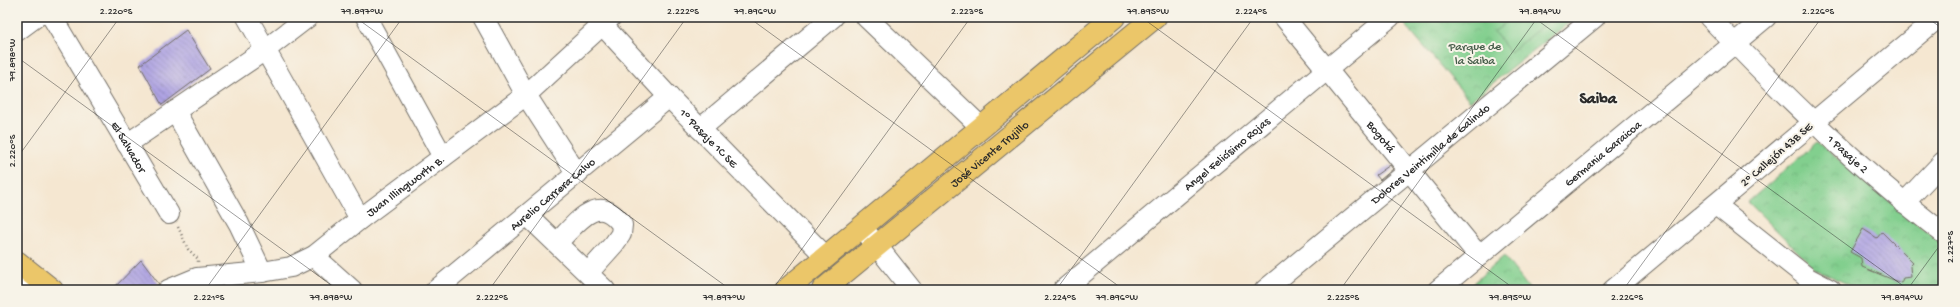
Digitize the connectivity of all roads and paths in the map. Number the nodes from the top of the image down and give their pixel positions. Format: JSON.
{"nodes":[{"id":1,"x":36,"y":17,"type":"edge"},
{"id":2,"x":52,"y":17,"type":"edge"},
{"id":3,"x":246,"y":17,"type":"edge"},
{"id":4,"x":308,"y":17,"type":"edge"},
{"id":5,"x":366,"y":17,"type":"edge"},
{"id":6,"x":483,"y":17,"type":"edge"},
{"id":7,"x":833,"y":17,"type":"edge"},
{"id":8,"x":866,"y":17,"type":"edge"},
{"id":9,"x":1114,"y":17,"type":"edge"},
{"id":10,"x":1155,"y":17,"type":"edge"},
{"id":11,"x":1284,"y":17,"type":"edge"},
{"id":12,"x":1390,"y":17,"type":"edge"},
{"id":13,"x":1595,"y":17,"type":"edge"},
{"id":14,"x":1709,"y":17,"type":"edge"},
{"id":15,"x":1766,"y":17,"type":"edge"},
{"id":16,"x":1939,"y":17,"type":"edge"},
{"id":17,"x":603,"y":20,"type":"edge"},
{"id":18,"x":17,"y":30,"type":"edge"},
{"id":19,"x":1734,"y":44,"type":"junction"},
{"id":20,"x":265,"y":50,"type":"junction"},
{"id":21,"x":1327,"y":69,"type":"junction"},
{"id":22,"x":526,"y":95,"type":"junction"},
{"id":23,"x":669,"y":97,"type":"junction"},
{"id":24,"x":175,"y":111,"type":"junction"},
{"id":25,"x":1814,"y":121,"type":"junction"},
{"id":26,"x":981,"y":128,"type":"junction"},
{"id":27,"x":700,"y":129,"type":"junction"},
{"id":28,"x":127,"y":144,"type":"junction"},
{"id":29,"x":443,"y":157,"type":"junction"},
{"id":30,"x":1943,"y":162,"type":"edge"},
{"id":31,"x":1409,"y":170,"type":"junction"},
{"id":32,"x":578,"y":174,"type":"junction"},
{"id":33,"x":1904,"y":203,"type":"junction"},
{"id":34,"x":1716,"y":205,"type":"junction"},
{"id":35,"x":169,"y":214,"type":"joint"},
{"id":36,"x":527,"y":215,"type":"junction"},
{"id":37,"x":360,"y":219,"type":"junction"},
{"id":38,"x":862,"y":227,"type":"junction"},
{"id":39,"x":1943,"y":233,"type":"edge"},
{"id":40,"x":557,"y":244,"type":"junction"},
{"id":41,"x":878,"y":245,"type":"junction"},
{"id":42,"x":314,"y":256,"type":"junction"},
{"id":43,"x":1479,"y":256,"type":"junction"},
{"id":44,"x":826,"y":257,"type":"junction"},
{"id":45,"x":17,"y":262,"type":"edge"},
{"id":46,"x":262,"y":272,"type":"junction"},
{"id":47,"x":588,"y":274,"type":"junction"},
{"id":48,"x":197,"y":278,"type":"junction"},
{"id":49,"x":1802,"y":284,"type":"edge"},
{"id":50,"x":17,"y":287,"type":"edge"},
{"id":51,"x":20,"y":290,"type":"edge"},
{"id":52,"x":52,"y":290,"type":"edge"},
{"id":53,"x":168,"y":290,"type":"edge"},
{"id":54,"x":352,"y":290,"type":"edge"},
{"id":55,"x":436,"y":290,"type":"edge"},
{"id":56,"x":604,"y":290,"type":"edge"},
{"id":57,"x":786,"y":290,"type":"edge"},
{"id":58,"x":823,"y":290,"type":"edge"},
{"id":59,"x":912,"y":290,"type":"edge"},
{"id":60,"x":1063,"y":290,"type":"edge"},
{"id":61,"x":1265,"y":290,"type":"edge"},
{"id":62,"x":1438,"y":290,"type":"edge"},
{"id":63,"x":1613,"y":290,"type":"edge"},
{"id":64,"x":1831,"y":290,"type":"edge"}],
"edges":[{"from":1,"to":18,"type":"street"},
{"from":2,"to":28,"type":"street","name":"El Salvador"},
{"from":3,"to":20,"type":"street"},
{"from":4,"to":20,"type":"street"},
{"from":5,"to":29,"type":"street"},
{"from":6,"to":22,"type":"street"},
{"from":7,"to":27,"type":"street"},
{"from":8,"to":26,"type":"street"},
{"from":9,"to":26,"type":"main road","name":"José Vicente Trujillo"},
{"from":10,"to":41,"type":"main road","name":"José Vicente Trujillo"},
{"from":11,"to":21,"type":"street","name":"Bogotá"},
{"from":12,"to":21,"type":"street","name":"Angel Felicísimo Rojas"},
{"from":13,"to":31,"type":"street","name":"Dolores Veintimilla de Galindo"},
{"from":14,"to":19,"type":"street","name":"1 Pasaje 2"},
{"from":15,"to":19,"type":"street","name":"Germania Garaicoa"},
{"from":16,"to":25,"type":"street","name":"2º Callejón 43B SE"},
{"from":17,"to":22,"type":"street","name":"Juan Illingworth B."},
{"from":17,"to":23,"type":"street","name":"1° Pasaje 1C SE"},
{"from":19,"to":25,"type":"street","name":"1 Pasaje 2"},
{"from":19,"to":43,"type":"street","name":"Germania Garaicoa"},
{"from":20,"to":24,"type":"street"},
{"from":20,"to":37,"type":"street"},
{"from":21,"to":31,"type":"street","name":"Bogotá"},
{"from":21,"to":60,"type":"street","name":"Angel Felicísimo Rojas"},
{"from":22,"to":29,"type":"street","name":"Juan Illingworth B."},
{"from":22,"to":32,"type":"street"},
{"from":23,"to":27,"type":"street","name":"1° Pasaje 1C SE"},
{"from":23,"to":32,"type":"street","name":"Aurelio Carrera Calvo"},
{"from":24,"to":28,"type":"street"},
{"from":24,"to":46,"type":"street"},
{"from":25,"to":33,"type":"street","name":"1 Pasaje 2"},
{"from":25,"to":34,"type":"street","name":"2º Callejón 43B SE"},
{"from":26,"to":38,"type":"main road","name":"José Vicente Trujillo"},
{"from":27,"to":44,"type":"street","name":"1° Pasaje 1C SE"},
{"from":28,"to":35,"type":"street","name":"El Salvador"},
{"from":29,"to":37,"type":"street","name":"Juan Illingworth B."},
{"from":30,"to":33,"type":"street"},
{"from":31,"to":43,"type":"street","name":"Bogotá"},
{"from":31,"to":61,"type":"street","name":"Dolores Veintimilla de Galindo"},
{"from":32,"to":36,"type":"street","name":"Aurelio Carrera Calvo"},
{"from":33,"to":39,"type":"street","name":"1 Pasaje 2"},
{"from":34,"to":49,"type":"street"},
{"from":34,"to":63,"type":"street","name":"2º Callejón 43B SE"},
{"from":35,"to":48,"type":"path"},
{"from":36,"to":40,"type":"street"},
{"from":36,"to":55,"type":"street","name":"Aurelio Carrera Calvo"},
{"from":37,"to":42,"type":"street","name":"Juan Illingworth B."},
{"from":38,"to":41,"type":"street"},
{"from":38,"to":44,"type":"main road","name":"José Vicente Trujillo"},
{"from":40,"to":47,"type":"street"},
{"from":40,"to":47,"type":"street"},
{"from":41,"to":58,"type":"main road","name":"José Vicente Trujillo"},
{"from":41,"to":59,"type":"street"},
{"from":42,"to":46,"type":"street","name":"Juan Illingworth B."},
{"from":42,"to":54,"type":"street"},
{"from":43,"to":62,"type":"street","name":"Germania Garaicoa"},
{"from":44,"to":57,"type":"main road","name":"José Vicente Trujillo"},
{"from":45,"to":52,"type":"main road"},
{"from":46,"to":48,"type":"street","name":"Juan Illingworth B."},
{"from":47,"to":56,"type":"street"},
{"from":48,"to":53,"type":"street","name":"Juan Illingworth B."},
{"from":49,"to":64,"type":"street"},
{"from":50,"to":51,"type":"street"}]}
